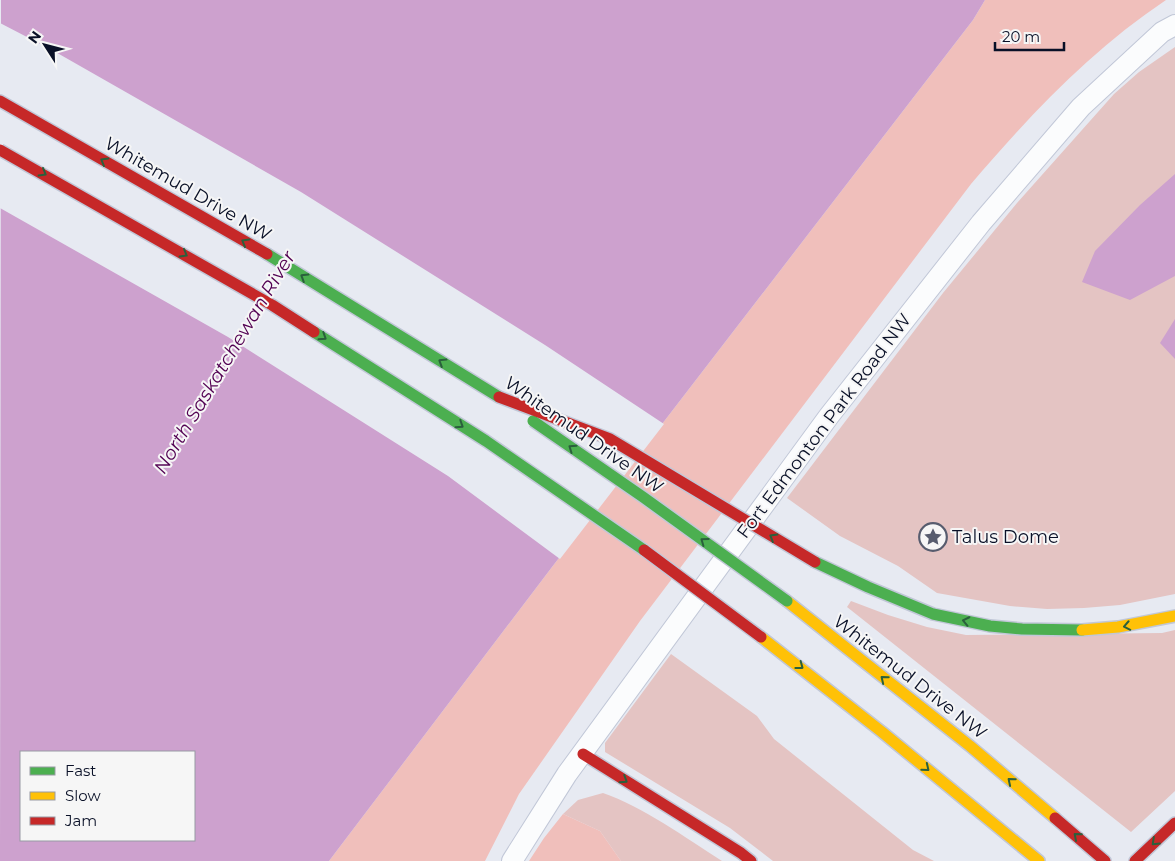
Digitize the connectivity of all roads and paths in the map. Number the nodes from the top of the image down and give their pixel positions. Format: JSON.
{"nodes":[{"id":1,"x":1175,"y":25,"type":"edge"},
{"id":2,"x":0,"y":102,"type":"edge"},
{"id":3,"x":0,"y":150,"type":"edge"},
{"id":4,"x":499,"y":397,"type":"junction"},
{"id":5,"x":1175,"y":616,"type":"edge"},
{"id":6,"x":583,"y":754,"type":"junction"},
{"id":7,"x":1175,"y":823,"type":"edge"},
{"id":8,"x":512,"y":861,"type":"edge"},
{"id":9,"x":751,"y":861,"type":"edge"},
{"id":10,"x":1039,"y":861,"type":"edge"},
{"id":11,"x":1105,"y":861,"type":"edge"},
{"id":12,"x":1135,"y":861,"type":"edge"}],
"edges":[{"from":1,"to":6,"type":"street","name":"Fort Edmonton Park Road NW"},
{"from":4,"to":2,"type":"highway","name":"Whitemud Drive NW","one_way":true},
{"from":3,"to":10,"type":"highway","one_way":true,"bridge":true},
{"from":5,"to":4,"type":"highway","one_way":true,"bridge":true},
{"from":11,"to":4,"type":"highway","name":"Whitemud Drive NW","one_way":true,"bridge":true},
{"from":6,"to":8,"type":"street","name":"Fort Edmonton Park Road NW"},
{"from":6,"to":9,"type":"highway","one_way":true},
{"from":7,"to":12,"type":"highway","one_way":true}]}
